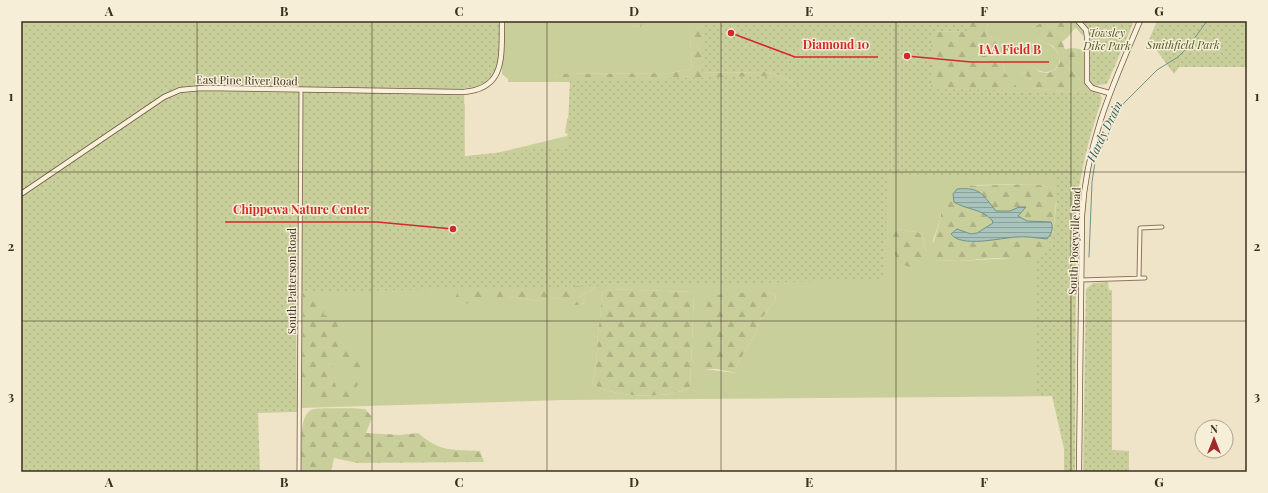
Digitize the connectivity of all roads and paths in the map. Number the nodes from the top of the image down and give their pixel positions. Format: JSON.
{"nodes":[{"id":1,"x":502,"y":21,"type":"edge"},
{"id":2,"x":1078,"y":21,"type":"edge"},
{"id":3,"x":1140,"y":21,"type":"edge"},
{"id":4,"x":1083,"y":23,"type":"edge"},
{"id":5,"x":301,"y":90,"type":"junction"},
{"id":6,"x":1109,"y":93,"type":"junction"},
{"id":7,"x":21,"y":194,"type":"edge"},
{"id":8,"x":1162,"y":227,"type":"dead end"},
{"id":9,"x":1139,"y":278,"type":"junction"},
{"id":10,"x":1145,"y":278,"type":"dead end"},
{"id":11,"x":1082,"y":280,"type":"junction"},
{"id":12,"x":299,"y":472,"type":"edge"},
{"id":13,"x":1079,"y":472,"type":"edge"}],
"edges":[{"from":1,"to":5,"type":"street","name":"East Pine River Road"},
{"from":2,"to":4,"type":"street"},
{"from":3,"to":6,"type":"street","name":"South Poseyville Road"},
{"from":4,"to":6,"type":"street"},
{"from":5,"to":7,"type":"street","name":"East Pine River Road"},
{"from":5,"to":12,"type":"street","name":"South Patterson Road"},
{"from":6,"to":11,"type":"street","name":"South Poseyville Road"},
{"from":8,"to":9,"type":"street"},
{"from":9,"to":10,"type":"street"},
{"from":9,"to":11,"type":"street"},
{"from":11,"to":13,"type":"street","name":"South Poseyville Road"}]}
